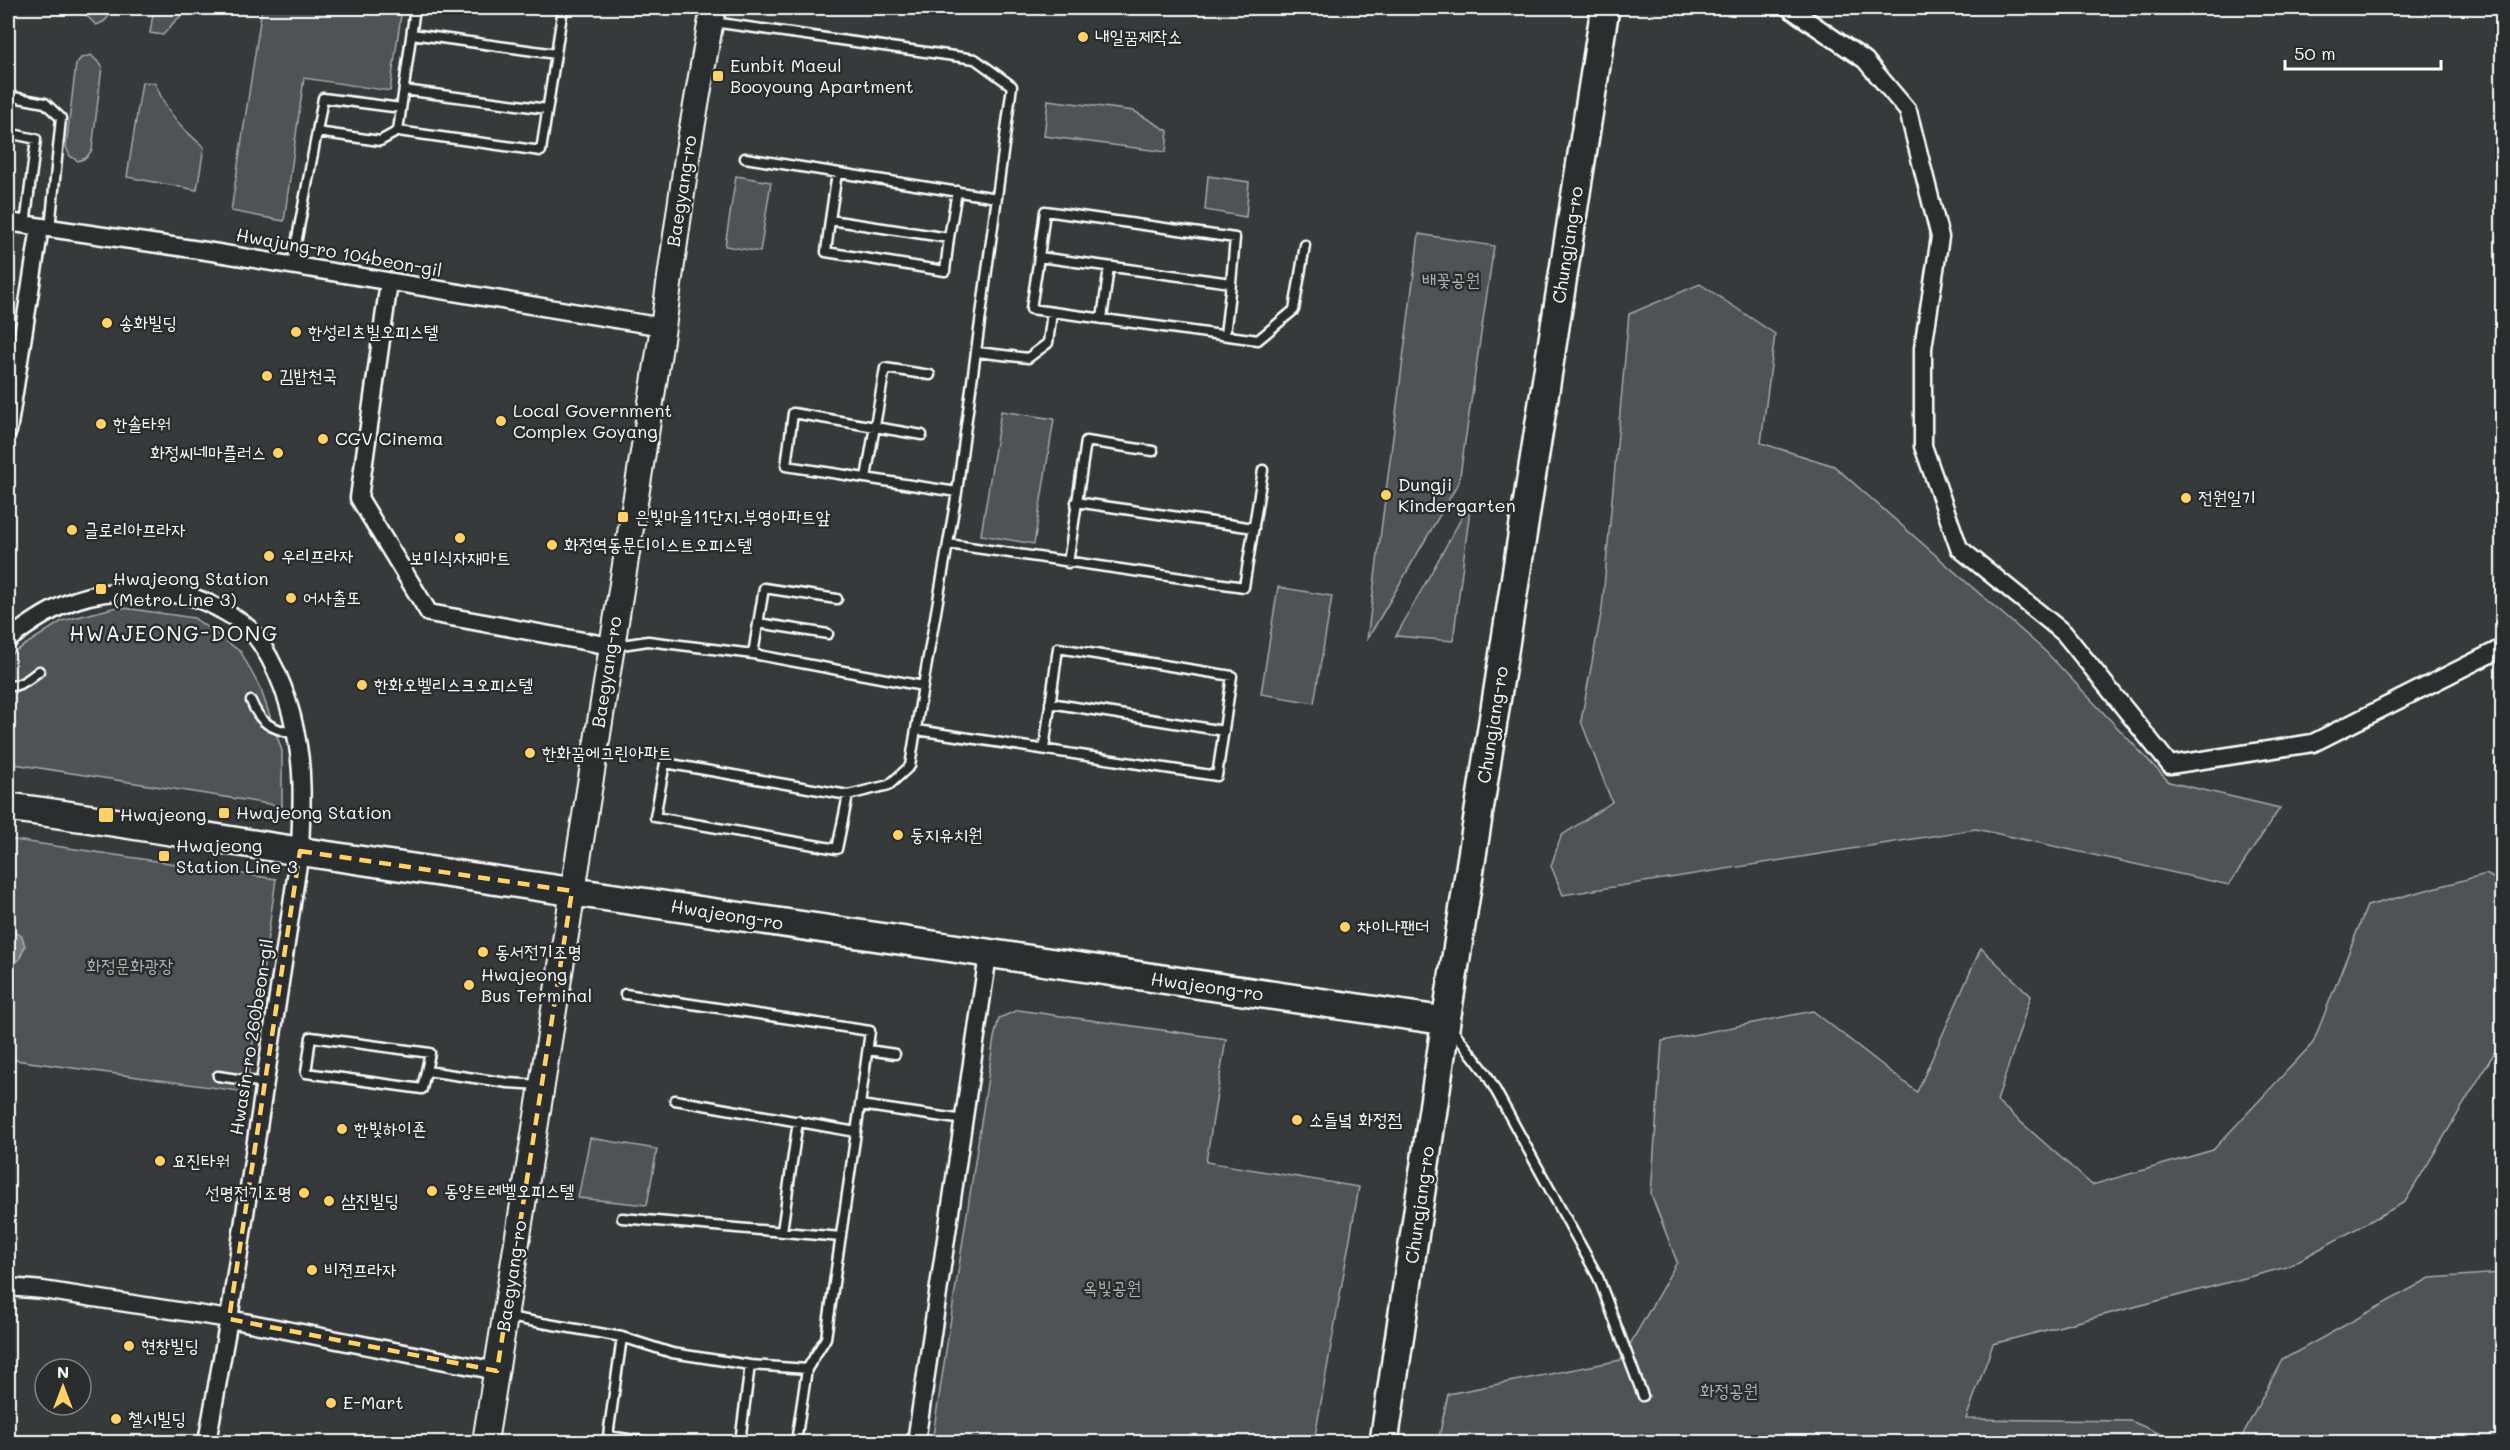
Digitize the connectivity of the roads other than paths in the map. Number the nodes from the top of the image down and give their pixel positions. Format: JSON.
{"nodes":[{"id":1,"x":416,"y":8,"type":"edge"},
{"id":2,"x":563,"y":8,"type":"edge"},
{"id":3,"x":1605,"y":8,"type":"edge"},
{"id":4,"x":1790,"y":8,"type":"edge"},
{"id":5,"x":711,"y":15,"type":"edge"},
{"id":6,"x":412,"y":34,"type":"junction"},
{"id":7,"x":556,"y":54,"type":"junction"},
{"id":8,"x":404,"y":90,"type":"junction"},
{"id":9,"x":8,"y":96,"type":"edge"},
{"id":10,"x":401,"y":108,"type":"junction"},
{"id":11,"x":547,"y":109,"type":"junction"},
{"id":12,"x":398,"y":130,"type":"junction"},
{"id":13,"x":317,"y":132,"type":"junction"},
{"id":14,"x":8,"y":133,"type":"edge"},
{"id":15,"x":745,"y":158,"type":"dead end"},
{"id":16,"x":837,"y":172,"type":"junction"},
{"id":17,"x":957,"y":191,"type":"junction"},
{"id":18,"x":998,"y":198,"type":"junction"},
{"id":19,"x":831,"y":220,"type":"junction"},
{"id":20,"x":8,"y":222,"type":"edge"},
{"id":21,"x":38,"y":227,"type":"junction"},
{"id":22,"x":949,"y":238,"type":"junction"},
{"id":23,"x":1305,"y":245,"type":"dead end"},
{"id":24,"x":1039,"y":257,"type":"junction"},
{"id":25,"x":292,"y":265,"type":"junction"},
{"id":26,"x":1109,"y":267,"type":"junction"},
{"id":27,"x":389,"y":282,"type":"junction"},
{"id":28,"x":1231,"y":283,"type":"junction"},
{"id":29,"x":1052,"y":312,"type":"junction"},
{"id":30,"x":1102,"y":319,"type":"junction"},
{"id":31,"x":663,"y":327,"type":"junction"},
{"id":32,"x":1225,"y":335,"type":"junction"},
{"id":33,"x":977,"y":352,"type":"junction"},
{"id":34,"x":930,"y":375,"type":"dead end"},
{"id":35,"x":874,"y":427,"type":"junction"},
{"id":36,"x":8,"y":431,"type":"edge"},
{"id":37,"x":922,"y":435,"type":"dead end"},
{"id":38,"x":1153,"y":451,"type":"dead end"},
{"id":39,"x":1263,"y":470,"type":"dead end"},
{"id":40,"x":866,"y":478,"type":"junction"},
{"id":41,"x":957,"y":492,"type":"junction"},
{"id":42,"x":1076,"y":502,"type":"junction"},
{"id":43,"x":1254,"y":528,"type":"junction"},
{"id":44,"x":948,"y":544,"type":"junction"},
{"id":45,"x":1068,"y":563,"type":"junction"},
{"id":46,"x":837,"y":599,"type":"dead end"},
{"id":47,"x":758,"y":623,"type":"junction"},
{"id":48,"x":828,"y":634,"type":"dead end"},
{"id":49,"x":8,"y":640,"type":"edge"},
{"id":50,"x":611,"y":646,"type":"junction"},
{"id":51,"x":2502,"y":648,"type":"edge"},
{"id":52,"x":753,"y":654,"type":"junction"},
{"id":53,"x":39,"y":671,"type":"dead end"},
{"id":54,"x":8,"y":686,"type":"edge"},
{"id":55,"x":923,"y":686,"type":"junction"},
{"id":56,"x":251,"y":701,"type":"dead end"},
{"id":57,"x":1050,"y":703,"type":"junction"},
{"id":58,"x":917,"y":730,"type":"junction"},
{"id":59,"x":1224,"y":730,"type":"junction"},
{"id":60,"x":296,"y":734,"type":"junction"},
{"id":61,"x":1044,"y":749,"type":"junction"},
{"id":62,"x":848,"y":795,"type":"junction"},
{"id":63,"x":8,"y":807,"type":"edge"},
{"id":64,"x":300,"y":851,"type":"junction"},
{"id":65,"x":572,"y":891,"type":"junction"},
{"id":66,"x":988,"y":955,"type":"junction"},
{"id":67,"x":625,"y":994,"type":"dead end"},
{"id":68,"x":1446,"y":1021,"type":"junction"},
{"id":69,"x":868,"y":1050,"type":"junction"},
{"id":70,"x":895,"y":1054,"type":"dead end"},
{"id":71,"x":427,"y":1071,"type":"junction"},
{"id":72,"x":218,"y":1076,"type":"dead end"},
{"id":73,"x":265,"y":1083,"type":"junction"},
{"id":74,"x":542,"y":1085,"type":"junction"},
{"id":75,"x":675,"y":1100,"type":"dead end"},
{"id":76,"x":860,"y":1105,"type":"junction"},
{"id":77,"x":964,"y":1120,"type":"junction"},
{"id":78,"x":798,"y":1121,"type":"junction"},
{"id":79,"x":856,"y":1132,"type":"junction"},
{"id":80,"x":622,"y":1218,"type":"dead end"},
{"id":81,"x":782,"y":1231,"type":"junction"},
{"id":82,"x":841,"y":1237,"type":"junction"},
{"id":83,"x":8,"y":1287,"type":"edge"},
{"id":84,"x":505,"y":1317,"type":"junction"},
{"id":85,"x":230,"y":1319,"type":"junction"},
{"id":86,"x":622,"y":1337,"type":"junction"},
{"id":87,"x":750,"y":1365,"type":"junction"},
{"id":88,"x":807,"y":1369,"type":"junction"},
{"id":89,"x":497,"y":1371,"type":"junction"},
{"id":90,"x":1643,"y":1396,"type":"dead end"},
{"id":91,"x":207,"y":1443,"type":"edge"},
{"id":92,"x":485,"y":1443,"type":"edge"},
{"id":93,"x":649,"y":1443,"type":"edge"},
{"id":94,"x":740,"y":1443,"type":"edge"},
{"id":95,"x":796,"y":1443,"type":"edge"},
{"id":96,"x":916,"y":1443,"type":"edge"},
{"id":97,"x":1384,"y":1443,"type":"edge"}],
"edges":[{"from":1,"to":6,"type":"lane"},
{"from":2,"to":7,"type":"lane"},
{"from":3,"to":68,"type":"main road","name":"Chungjang-ro"},
{"from":4,"to":51,"type":"street"},
{"from":5,"to":18,"type":"lane"},
{"from":5,"to":31,"type":"street","name":"Baegyang-ro"},
{"from":6,"to":7,"type":"lane"},
{"from":6,"to":8,"type":"lane"},
{"from":7,"to":11,"type":"lane"},
{"from":8,"to":10,"type":"lane"},
{"from":8,"to":11,"type":"lane"},
{"from":9,"to":21,"type":"lane"},
{"from":10,"to":12,"type":"lane"},
{"from":10,"to":13,"type":"lane"},
{"from":11,"to":12,"type":"lane"},
{"from":12,"to":13,"type":"lane"},
{"from":13,"to":25,"type":"lane"},
{"from":14,"to":21,"type":"lane"},
{"from":15,"to":16,"type":"lane"},
{"from":16,"to":17,"type":"lane"},
{"from":16,"to":19,"type":"lane"},
{"from":17,"to":18,"type":"lane"},
{"from":17,"to":22,"type":"lane"},
{"from":18,"to":33,"type":"lane"},
{"from":19,"to":22,"type":"lane"},
{"from":19,"to":22,"type":"lane"},
{"from":20,"to":21,"type":"street","name":"Hwajung-ro 104beon-gil"},
{"from":21,"to":25,"type":"street","name":"Hwajung-ro 104beon-gil"},
{"from":21,"to":36,"type":"street"},
{"from":23,"to":32,"type":"lane"},
{"from":24,"to":26,"type":"lane"},
{"from":24,"to":28,"type":"lane"},
{"from":24,"to":29,"type":"lane"},
{"from":25,"to":27,"type":"street","name":"Hwajung-ro 104beon-gil"},
{"from":26,"to":28,"type":"lane"},
{"from":26,"to":30,"type":"lane"},
{"from":27,"to":31,"type":"street","name":"Hwajung-ro 104beon-gil"},
{"from":27,"to":50,"type":"street"},
{"from":28,"to":32,"type":"lane"},
{"from":29,"to":30,"type":"lane"},
{"from":29,"to":33,"type":"lane"},
{"from":30,"to":32,"type":"lane"},
{"from":31,"to":50,"type":"street","name":"Baegyang-ro"},
{"from":33,"to":41,"type":"lane"},
{"from":34,"to":35,"type":"lane"},
{"from":35,"to":37,"type":"lane"},
{"from":35,"to":40,"type":"lane"},
{"from":35,"to":40,"type":"lane"},
{"from":38,"to":42,"type":"lane"},
{"from":39,"to":43,"type":"lane"},
{"from":40,"to":41,"type":"lane"},
{"from":41,"to":44,"type":"lane"},
{"from":42,"to":43,"type":"lane"},
{"from":42,"to":45,"type":"lane"},
{"from":43,"to":45,"type":"lane"},
{"from":44,"to":45,"type":"lane"},
{"from":44,"to":55,"type":"lane"},
{"from":46,"to":47,"type":"lane"},
{"from":47,"to":48,"type":"lane"},
{"from":47,"to":52,"type":"lane"},
{"from":49,"to":60,"type":"street","name":"Hwasin-ro 260beon-gil"},
{"from":50,"to":52,"type":"lane"},
{"from":50,"to":65,"type":"street","name":"Baegyang-ro"},
{"from":52,"to":55,"type":"lane"},
{"from":53,"to":54,"type":"lane"},
{"from":55,"to":58,"type":"lane"},
{"from":56,"to":60,"type":"lane"},
{"from":57,"to":59,"type":"lane"},
{"from":57,"to":59,"type":"lane"},
{"from":57,"to":61,"type":"lane"},
{"from":58,"to":61,"type":"lane"},
{"from":58,"to":62,"type":"lane"},
{"from":59,"to":61,"type":"lane"},
{"from":60,"to":64,"type":"street","name":"Hwasin-ro 260beon-gil"},
{"from":62,"to":62,"type":"lane"},
{"from":63,"to":64,"type":"main road","name":"Hwajeong-ro"},
{"from":64,"to":65,"type":"main road","name":"Hwajeong-ro"},
{"from":64,"to":73,"type":"street","name":"Hwasin-ro 260beon-gil"},
{"from":65,"to":66,"type":"main road","name":"Hwajeong-ro"},
{"from":65,"to":74,"type":"street","name":"Baegyang-ro"},
{"from":66,"to":68,"type":"main road","name":"Hwajeong-ro"},
{"from":66,"to":77,"type":"street"},
{"from":67,"to":69,"type":"lane"},
{"from":68,"to":90,"type":"lane"},
{"from":68,"to":97,"type":"main road","name":"Chungjang-ro"},
{"from":69,"to":70,"type":"lane"},
{"from":69,"to":76,"type":"lane"},
{"from":71,"to":71,"type":"lane"},
{"from":71,"to":74,"type":"lane"},
{"from":72,"to":73,"type":"lane"},
{"from":73,"to":85,"type":"street","name":"Hwasin-ro 260beon-gil"},
{"from":74,"to":84,"type":"street","name":"Baegyang-ro"},
{"from":75,"to":78,"type":"lane"},
{"from":76,"to":77,"type":"lane"},
{"from":76,"to":79,"type":"lane"},
{"from":77,"to":96,"type":"street"},
{"from":78,"to":79,"type":"lane"},
{"from":78,"to":81,"type":"lane"},
{"from":79,"to":82,"type":"lane"},
{"from":80,"to":81,"type":"lane"},
{"from":81,"to":82,"type":"lane"},
{"from":82,"to":88,"type":"lane"},
{"from":83,"to":85,"type":"street"},
{"from":84,"to":86,"type":"lane"},
{"from":84,"to":89,"type":"street","name":"Baegyang-ro"},
{"from":85,"to":89,"type":"street"},
{"from":85,"to":91,"type":"street","name":"Hwasin-ro 260beon-gil"},
{"from":86,"to":87,"type":"lane"},
{"from":86,"to":93,"type":"lane"},
{"from":87,"to":88,"type":"lane"},
{"from":87,"to":94,"type":"lane"},
{"from":88,"to":95,"type":"lane"},
{"from":89,"to":92,"type":"street","name":"Baegyang-ro"}]}
